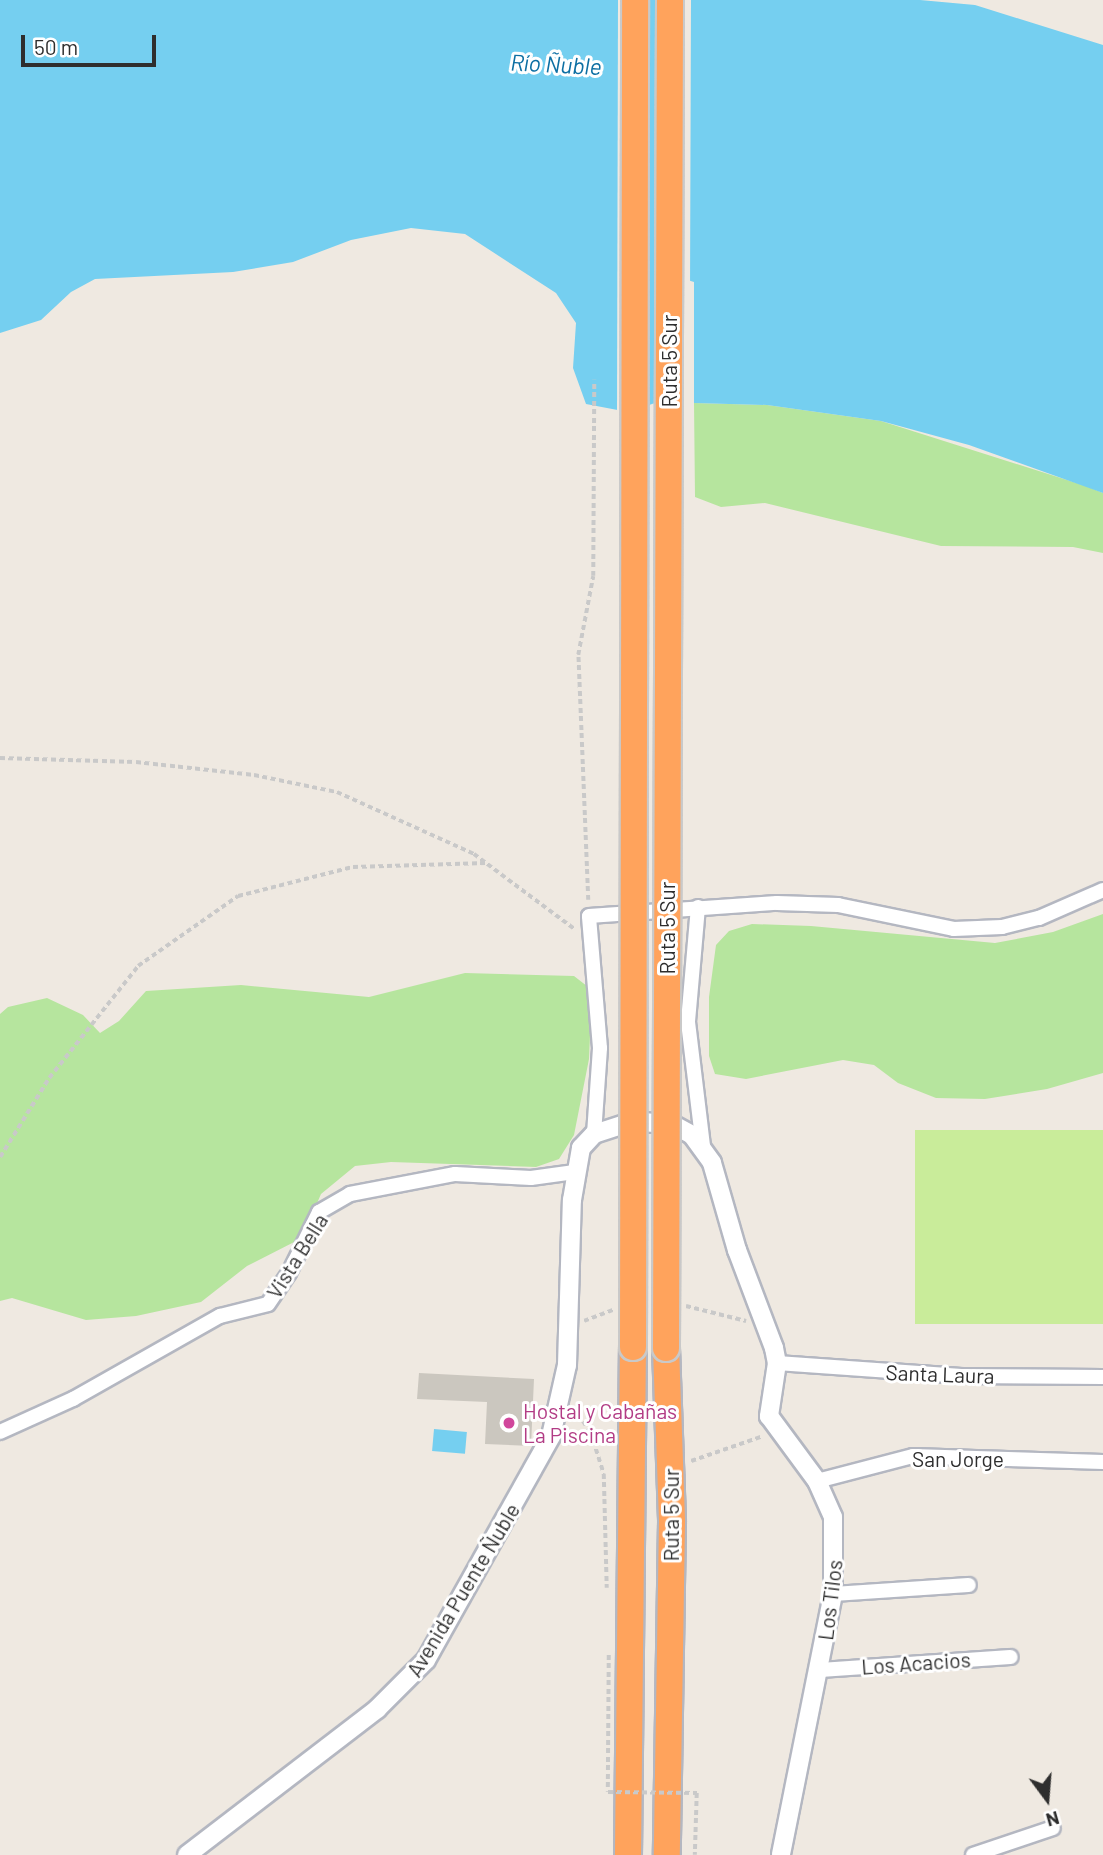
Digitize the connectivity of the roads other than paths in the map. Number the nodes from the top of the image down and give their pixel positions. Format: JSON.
{"nodes":[{"id":1,"x":635,"y":0,"type":"edge"},
{"id":2,"x":670,"y":0,"type":"edge"},
{"id":3,"x":1103,"y":890,"type":"edge"},
{"id":4,"x":698,"y":907,"type":"junction"},
{"id":5,"x":594,"y":1133,"type":"junction"},
{"id":6,"x":703,"y":1146,"type":"junction"},
{"id":7,"x":575,"y":1172,"type":"junction"},
{"id":8,"x":777,"y":1363,"type":"junction"},
{"id":9,"x":1103,"y":1377,"type":"edge"},
{"id":10,"x":0,"y":1432,"type":"edge"},
{"id":11,"x":1103,"y":1462,"type":"edge"},
{"id":12,"x":817,"y":1480,"type":"junction"},
{"id":13,"x":969,"y":1585,"type":"dead end"},
{"id":14,"x":833,"y":1594,"type":"junction"},
{"id":15,"x":1011,"y":1657,"type":"dead end"},
{"id":16,"x":820,"y":1670,"type":"junction"},
{"id":17,"x":1053,"y":1828,"type":"dead end"},
{"id":18,"x":187,"y":1855,"type":"edge"},
{"id":19,"x":628,"y":1855,"type":"edge"},
{"id":20,"x":667,"y":1855,"type":"edge"},
{"id":21,"x":781,"y":1855,"type":"edge"},
{"id":22,"x":973,"y":1855,"type":"edge"}],
"edges":[{"from":1,"to":19,"type":"highway","name":"Ruta 5 Sur","bridge":true},
{"from":2,"to":20,"type":"highway","name":"Ruta 5 Sur","bridge":true},
{"from":3,"to":4,"type":"street"},
{"from":4,"to":5,"type":"street"},
{"from":4,"to":6,"type":"street"},
{"from":5,"to":6,"type":"street"},
{"from":5,"to":7,"type":"street","name":"Avenida Puente Ñuble"},
{"from":6,"to":8,"type":"street"},
{"from":7,"to":10,"type":"street","name":"Vista Bella"},
{"from":7,"to":18,"type":"street","name":"Avenida Puente Ñuble"},
{"from":8,"to":9,"type":"street","name":"Santa Laura"},
{"from":8,"to":12,"type":"street","name":"Los Tilos"},
{"from":11,"to":12,"type":"street","name":"San Jorge"},
{"from":12,"to":14,"type":"street","name":"Los Tilos"},
{"from":13,"to":14,"type":"street"},
{"from":14,"to":16,"type":"street","name":"Los Tilos"},
{"from":15,"to":16,"type":"street","name":"Los Acacios"},
{"from":16,"to":21,"type":"street","name":"Los Tilos"},
{"from":17,"to":22,"type":"street"}]}
